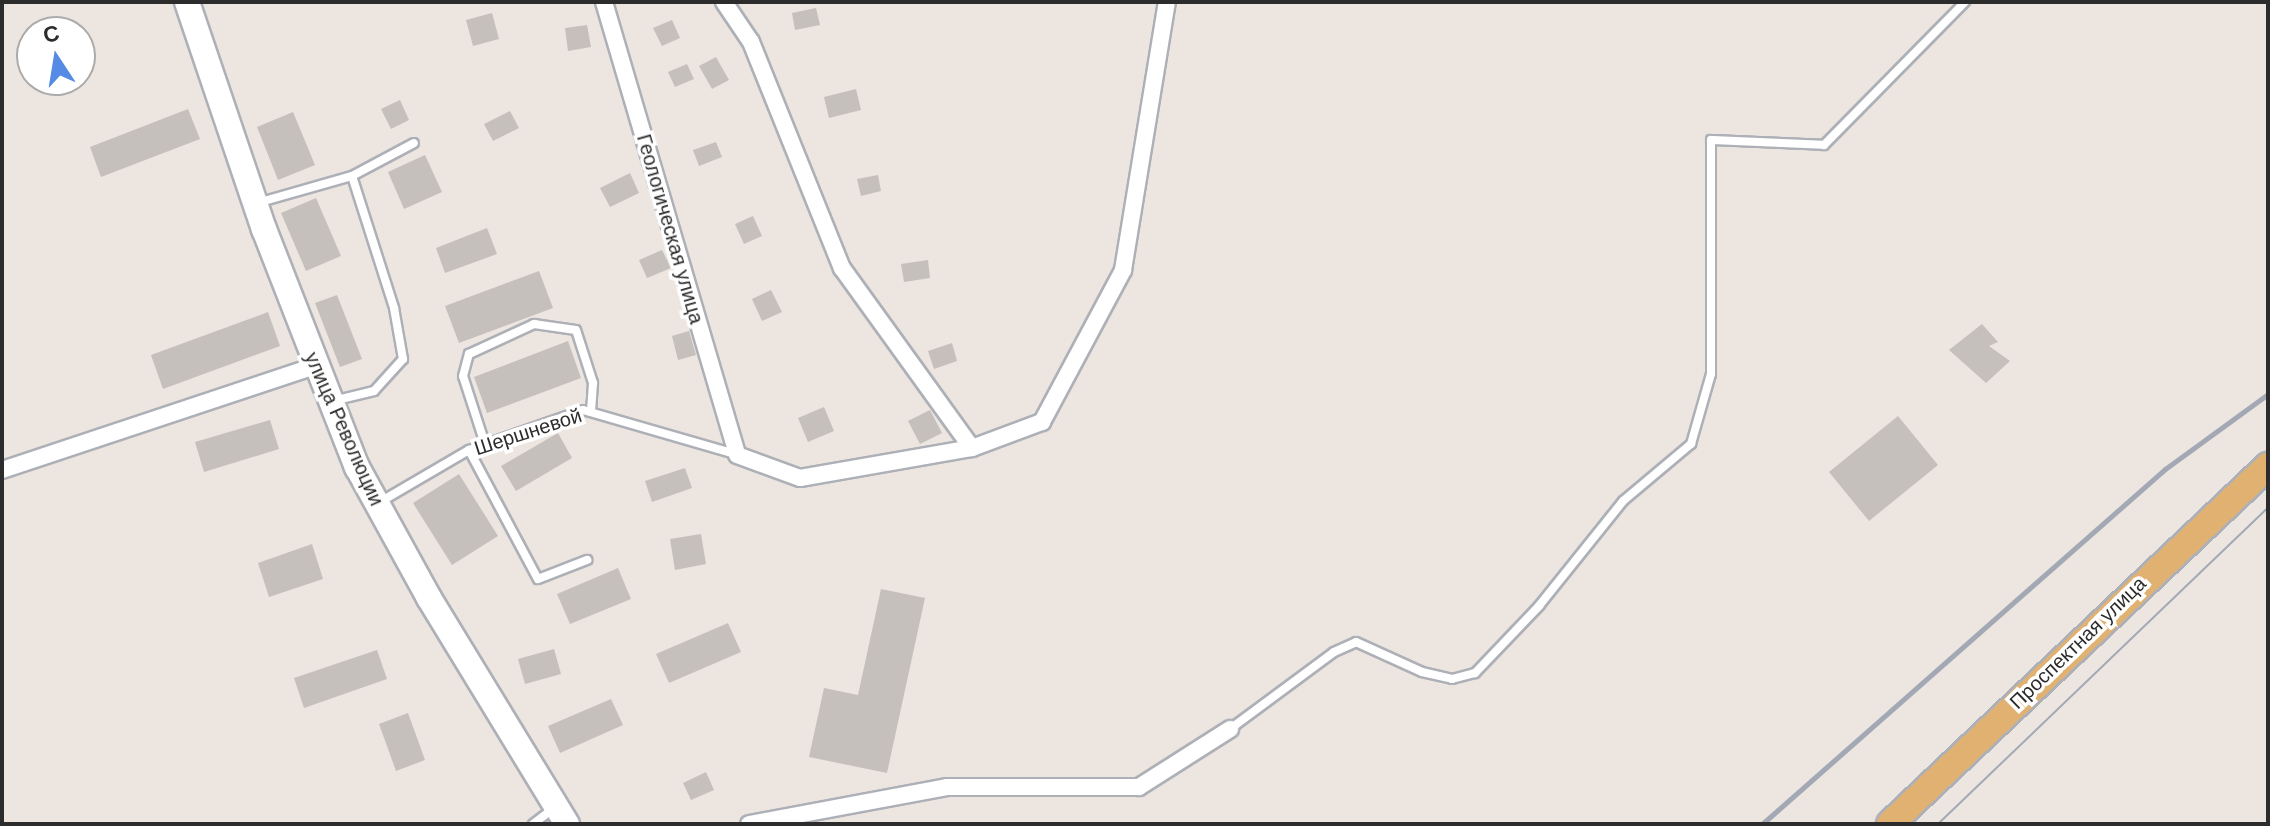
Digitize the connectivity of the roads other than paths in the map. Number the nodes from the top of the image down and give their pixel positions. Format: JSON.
{"nodes":[{"id":1,"x":187,"y":2,"type":"edge"},
{"id":2,"x":604,"y":2,"type":"edge"},
{"id":3,"x":724,"y":2,"type":"edge"},
{"id":4,"x":1167,"y":2,"type":"edge"},
{"id":5,"x":1965,"y":2,"type":"edge"},
{"id":6,"x":414,"y":143,"type":"dead end"},
{"id":7,"x":352,"y":176,"type":"junction"},
{"id":8,"x":255,"y":204,"type":"junction"},
{"id":9,"x":315,"y":366,"type":"junction"},
{"id":10,"x":328,"y":402,"type":"junction"},
{"id":11,"x":591,"y":412,"type":"junction"},
{"id":12,"x":485,"y":444,"type":"junction"},
{"id":13,"x":972,"y":448,"type":"junction"},
{"id":14,"x":469,"y":450,"type":"junction"},
{"id":15,"x":737,"y":455,"type":"junction"},
{"id":16,"x":2268,"y":466,"type":"edge"},
{"id":17,"x":2,"y":470,"type":"edge"},
{"id":18,"x":376,"y":505,"type":"junction"},
{"id":19,"x":587,"y":560,"type":"dead end"},
{"id":20,"x":1230,"y":729,"type":"joint"},
{"id":21,"x":562,"y":815,"type":"edge"},
{"id":22,"x":533,"y":824,"type":"edge"},
{"id":23,"x":749,"y":824,"type":"edge"},
{"id":24,"x":1890,"y":824,"type":"edge"}],
"edges":[{"from":1,"to":8,"type":"street","name":"улица Революции"},
{"from":2,"to":15,"type":"street","name":"Геологическая улица"},
{"from":3,"to":13,"type":"street"},
{"from":4,"to":13,"type":"street"},
{"from":5,"to":20,"type":"lane"},
{"from":6,"to":7,"type":"lane"},
{"from":7,"to":8,"type":"lane"},
{"from":7,"to":10,"type":"lane"},
{"from":8,"to":9,"type":"street","name":"улица Революции"},
{"from":9,"to":10,"type":"street","name":"улица Революции"},
{"from":9,"to":17,"type":"street"},
{"from":10,"to":18,"type":"street","name":"улица Революции"},
{"from":11,"to":12,"type":"lane","name":"Шершневой"},
{"from":11,"to":12,"type":"lane"},
{"from":11,"to":15,"type":"lane","name":"Шершневой"},
{"from":12,"to":14,"type":"lane","name":"Шершневой"},
{"from":13,"to":15,"type":"street"},
{"from":14,"to":18,"type":"lane","name":"Шершневой"},
{"from":14,"to":19,"type":"lane"},
{"from":16,"to":24,"type":"main road","name":"Проспектная улица"},
{"from":18,"to":21,"type":"street","name":"улица Революции"},
{"from":20,"to":23,"type":"street"},
{"from":21,"to":22,"type":"lane"}]}
